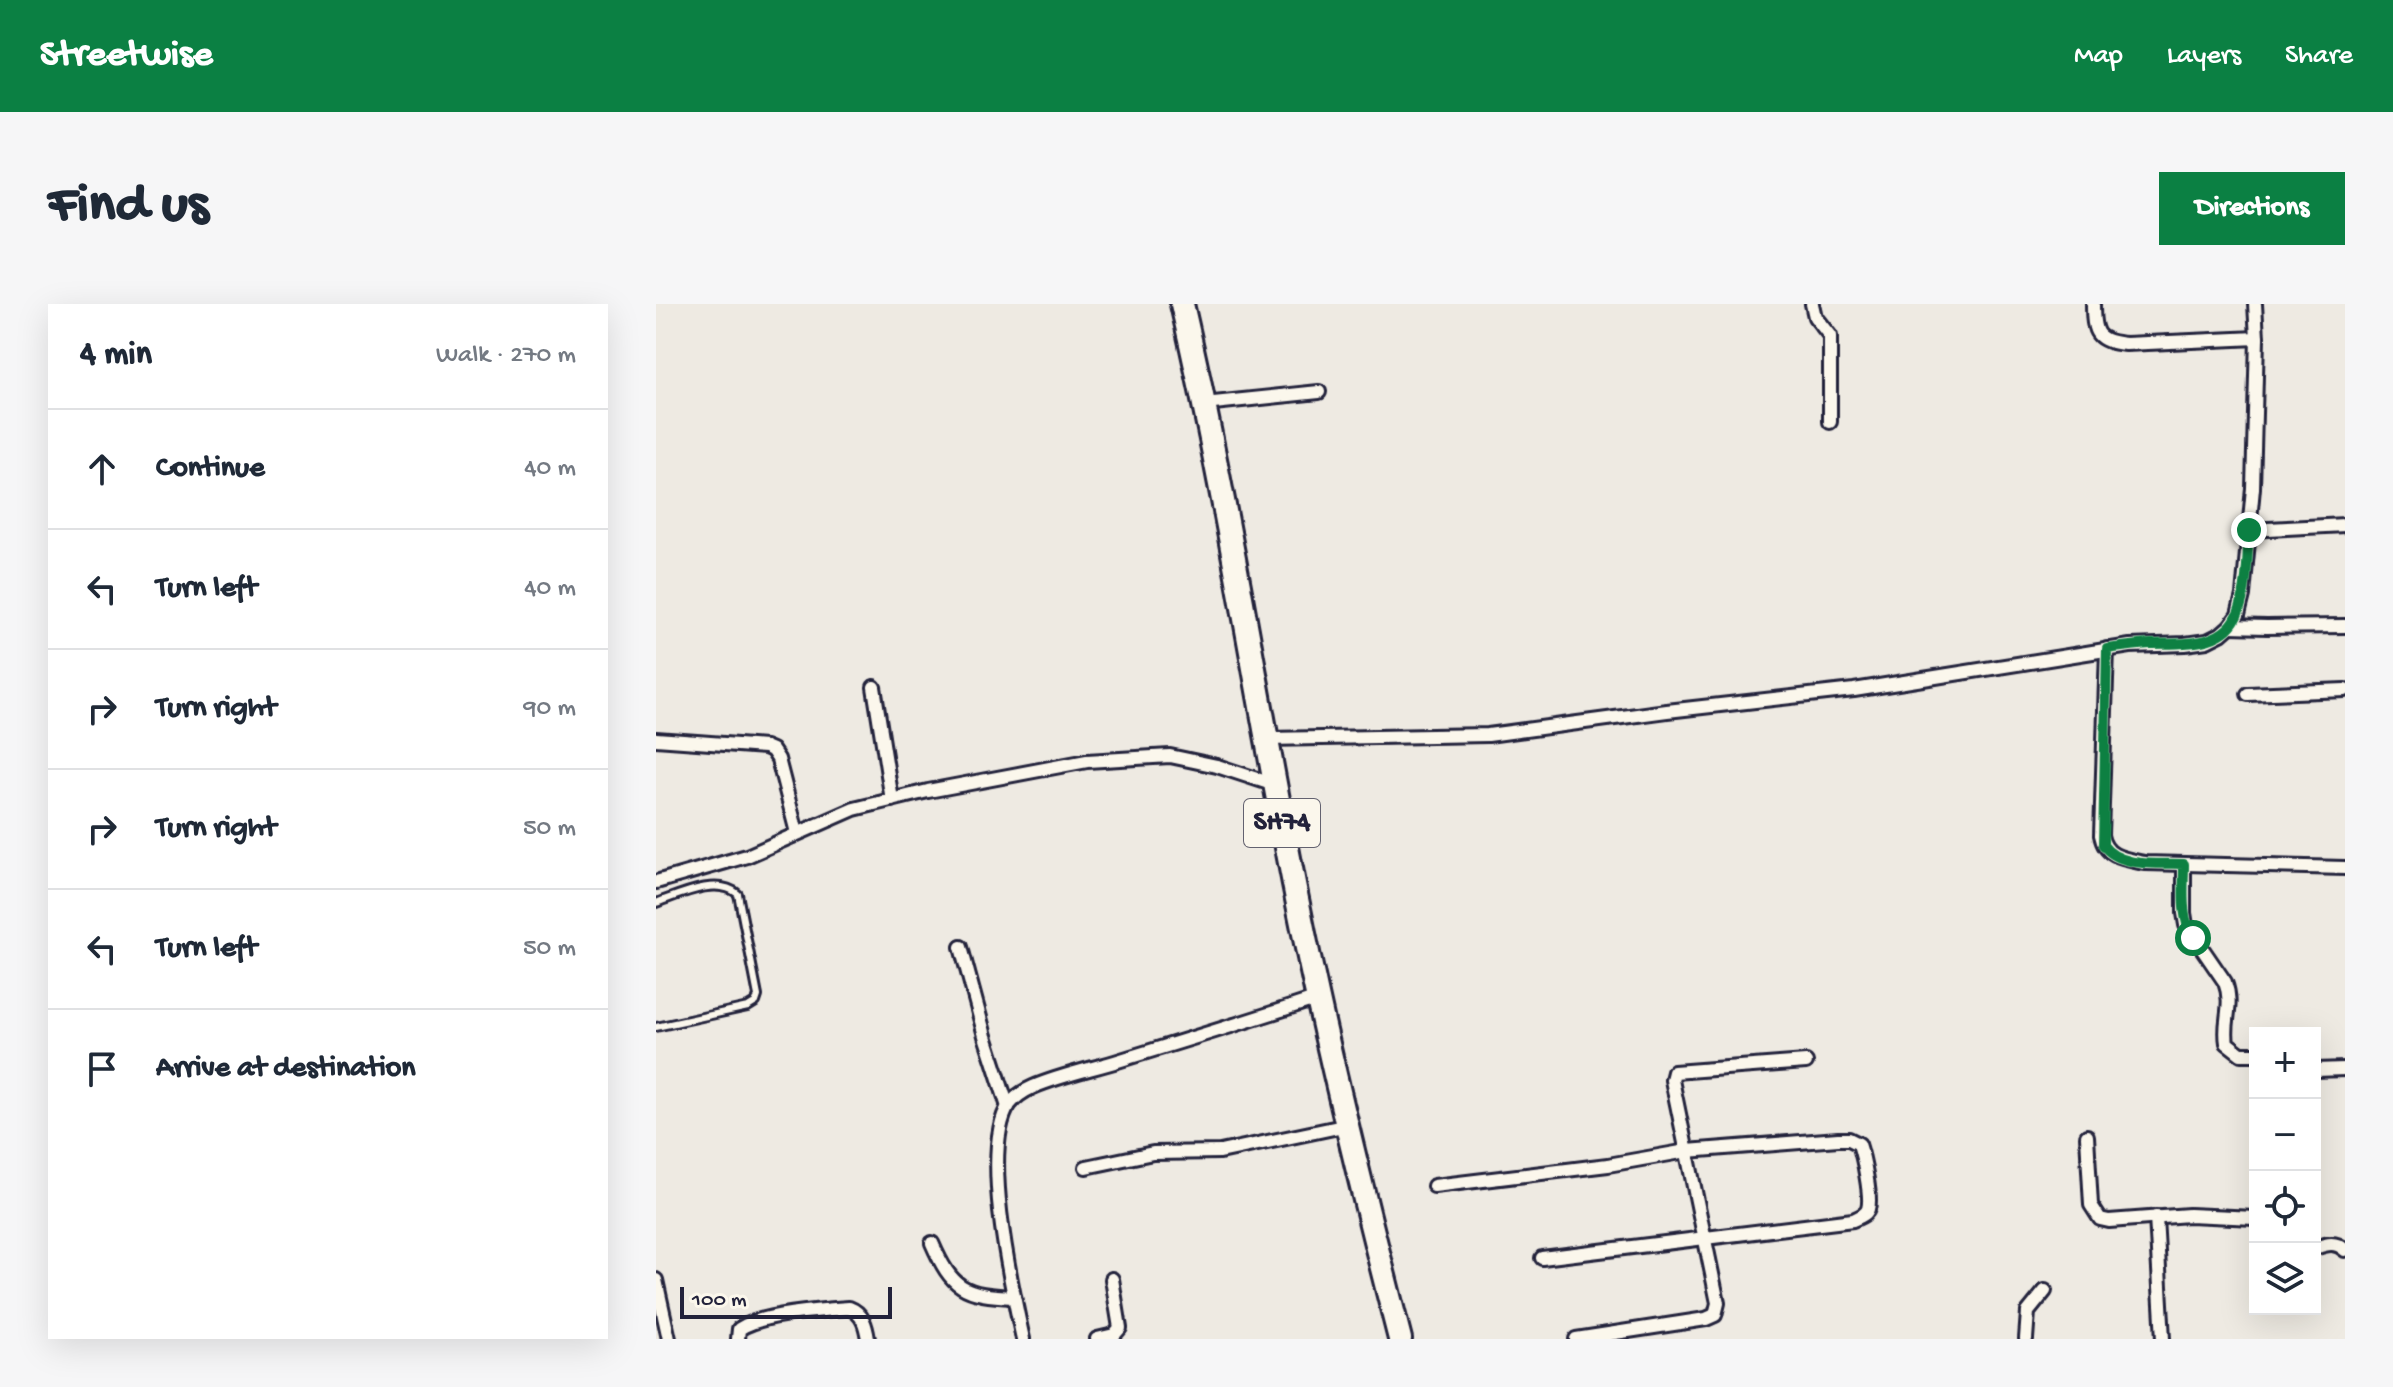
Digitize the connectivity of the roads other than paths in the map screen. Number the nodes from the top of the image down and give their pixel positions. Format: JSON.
{"nodes":[{"id":1,"x":1182,"y":304,"type":"edge"},
{"id":2,"x":1812,"y":304,"type":"edge"},
{"id":3,"x":2093,"y":304,"type":"edge"},
{"id":4,"x":2255,"y":304,"type":"edge"},
{"id":5,"x":2257,"y":338,"type":"junction"},
{"id":6,"x":1319,"y":392,"type":"dead end"},
{"id":7,"x":1204,"y":404,"type":"junction"},
{"id":8,"x":1830,"y":422,"type":"dead end"},
{"id":9,"x":2345,"y":525,"type":"edge"},
{"id":10,"x":2249,"y":530,"type":"junction"},
{"id":11,"x":2230,"y":626,"type":"junction"},
{"id":12,"x":2345,"y":626,"type":"edge"},
{"id":13,"x":2107,"y":649,"type":"junction"},
{"id":14,"x":874,"y":687,"type":"dead end"},
{"id":15,"x":2345,"y":690,"type":"edge"},
{"id":16,"x":2248,"y":694,"type":"dead end"},
{"id":17,"x":656,"y":739,"type":"edge"},
{"id":18,"x":1266,"y":739,"type":"junction"},
{"id":19,"x":1275,"y":785,"type":"junction"},
{"id":20,"x":892,"y":800,"type":"junction"},
{"id":21,"x":797,"y":833,"type":"junction"},
{"id":22,"x":2184,"y":864,"type":"junction"},
{"id":23,"x":2345,"y":868,"type":"edge"},
{"id":24,"x":656,"y":882,"type":"edge"},
{"id":25,"x":656,"y":903,"type":"edge"},
{"id":26,"x":961,"y":947,"type":"dead end"},
{"id":27,"x":1318,"y":998,"type":"junction"},
{"id":28,"x":656,"y":1027,"type":"edge"},
{"id":29,"x":2249,"y":1054,"type":"edge"},
{"id":30,"x":1806,"y":1062,"type":"dead end"},
{"id":31,"x":2345,"y":1069,"type":"edge"},
{"id":32,"x":2321,"y":1070,"type":"edge"},
{"id":33,"x":1008,"y":1107,"type":"junction"},
{"id":34,"x":1348,"y":1125,"type":"junction"},
{"id":35,"x":2087,"y":1136,"type":"dead end"},
{"id":36,"x":1687,"y":1151,"type":"junction"},
{"id":37,"x":1086,"y":1167,"type":"dead end"},
{"id":38,"x":1434,"y":1186,"type":"dead end"},
{"id":39,"x":2156,"y":1217,"type":"junction"},
{"id":40,"x":2249,"y":1218,"type":"edge"},
{"id":41,"x":1705,"y":1237,"type":"junction"},
{"id":42,"x":932,"y":1243,"type":"dead end"},
{"id":43,"x":2321,"y":1246,"type":"edge"},
{"id":44,"x":2345,"y":1250,"type":"edge"},
{"id":45,"x":1542,"y":1258,"type":"dead end"},
{"id":46,"x":1112,"y":1279,"type":"dead end"},
{"id":47,"x":656,"y":1280,"type":"edge"},
{"id":48,"x":2045,"y":1291,"type":"dead end"},
{"id":49,"x":1014,"y":1297,"type":"junction"},
{"id":50,"x":669,"y":1339,"type":"edge"},
{"id":51,"x":738,"y":1339,"type":"edge"},
{"id":52,"x":868,"y":1339,"type":"edge"},
{"id":53,"x":1023,"y":1339,"type":"edge"},
{"id":54,"x":1097,"y":1339,"type":"edge"},
{"id":55,"x":1400,"y":1339,"type":"edge"},
{"id":56,"x":1576,"y":1339,"type":"edge"},
{"id":57,"x":2026,"y":1339,"type":"edge"},
{"id":58,"x":2163,"y":1339,"type":"edge"}],
"edges":[{"from":1,"to":7,"type":"highway","number":"SH74"},
{"from":2,"to":8,"type":"street"},
{"from":3,"to":5,"type":"street"},
{"from":4,"to":5,"type":"street"},
{"from":5,"to":10,"type":"street"},
{"from":6,"to":7,"type":"street"},
{"from":7,"to":18,"type":"highway","number":"SH74"},
{"from":9,"to":10,"type":"street"},
{"from":10,"to":11,"type":"street"},
{"from":11,"to":12,"type":"street"},
{"from":11,"to":13,"type":"street"},
{"from":13,"to":18,"type":"street"},
{"from":13,"to":22,"type":"street"},
{"from":14,"to":20,"type":"street"},
{"from":15,"to":16,"type":"street"},
{"from":17,"to":21,"type":"street"},
{"from":18,"to":19,"type":"highway","number":"SH74"},
{"from":19,"to":20,"type":"street"},
{"from":19,"to":27,"type":"highway","number":"SH74"},
{"from":20,"to":21,"type":"street"},
{"from":21,"to":24,"type":"street"},
{"from":22,"to":23,"type":"street"},
{"from":22,"to":29,"type":"street"},
{"from":25,"to":28,"type":"lane"},
{"from":26,"to":33,"type":"street"},
{"from":27,"to":33,"type":"street"},
{"from":27,"to":34,"type":"highway","number":"SH74"},
{"from":30,"to":36,"type":"street"},
{"from":31,"to":32,"type":"street"},
{"from":33,"to":49,"type":"street"},
{"from":34,"to":37,"type":"street"},
{"from":34,"to":55,"type":"highway","number":"SH74"},
{"from":35,"to":39,"type":"street"},
{"from":36,"to":38,"type":"street"},
{"from":36,"to":41,"type":"street"},
{"from":36,"to":41,"type":"street"},
{"from":39,"to":40,"type":"street"},
{"from":39,"to":58,"type":"street"},
{"from":41,"to":45,"type":"street"},
{"from":41,"to":56,"type":"street"},
{"from":42,"to":49,"type":"street"},
{"from":43,"to":44,"type":"street"},
{"from":46,"to":54,"type":"street"},
{"from":47,"to":50,"type":"street"},
{"from":48,"to":57,"type":"street"},
{"from":49,"to":53,"type":"street"},
{"from":51,"to":52,"type":"street"}]}
